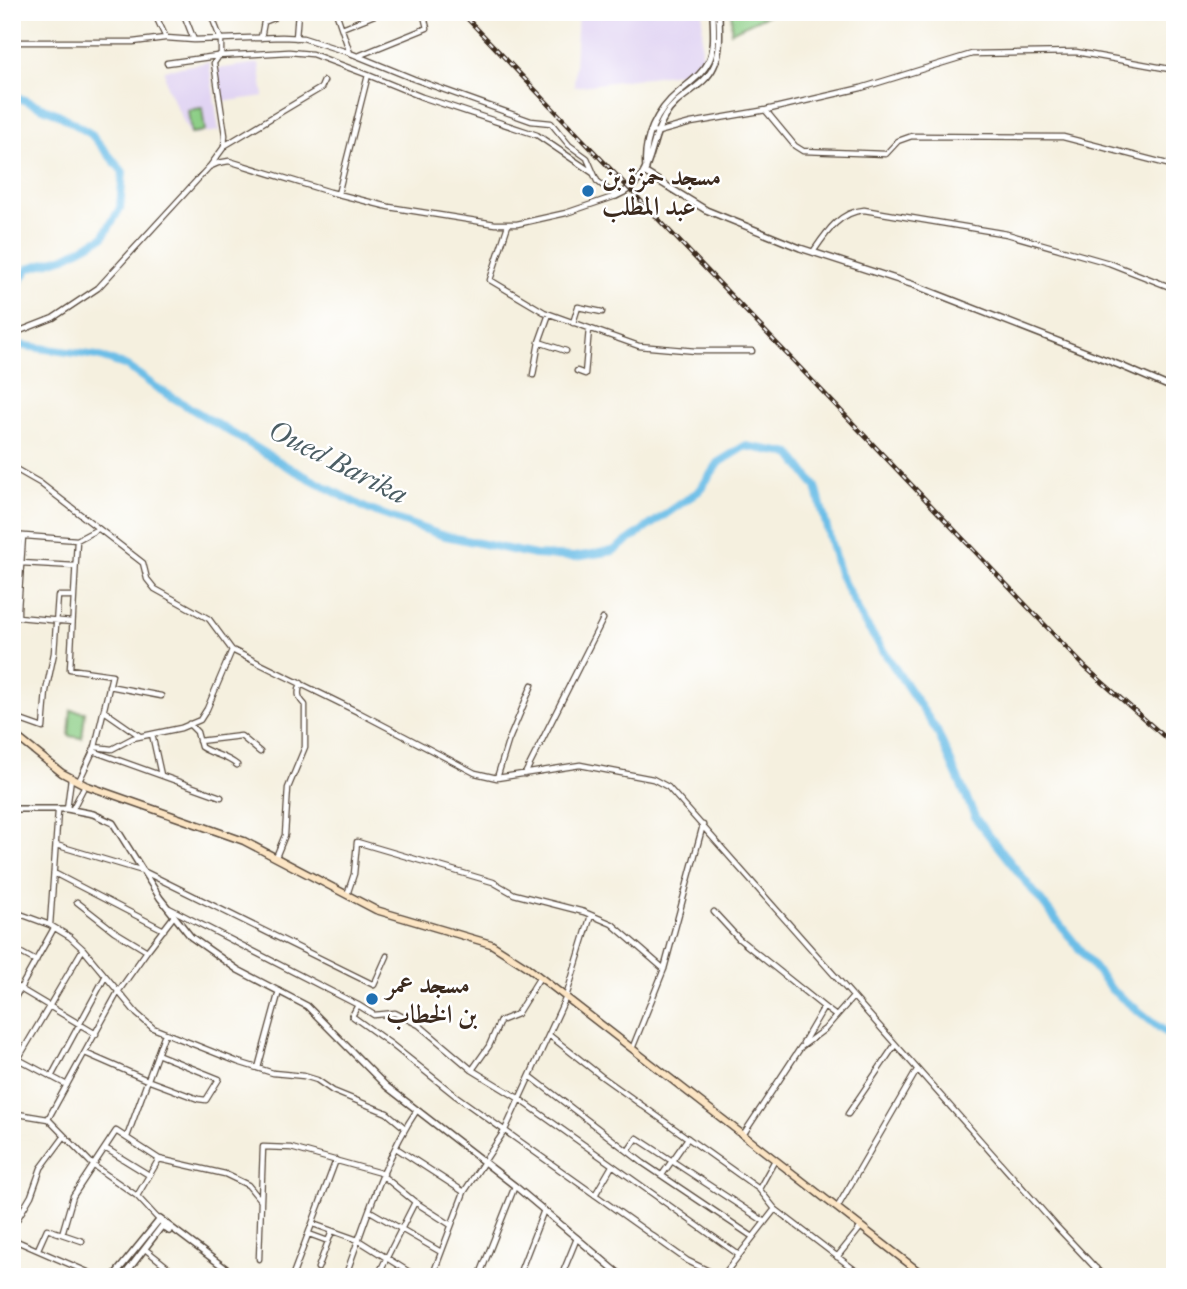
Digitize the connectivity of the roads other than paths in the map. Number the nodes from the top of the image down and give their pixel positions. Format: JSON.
{"nodes":[{"id":1,"x":154,"y":12,"type":"edge"},
{"id":2,"x":183,"y":12,"type":"edge"},
{"id":3,"x":210,"y":12,"type":"edge"},
{"id":4,"x":298,"y":12,"type":"edge"},
{"id":5,"x":336,"y":12,"type":"edge"},
{"id":6,"x":382,"y":12,"type":"edge"},
{"id":7,"x":424,"y":12,"type":"edge"},
{"id":8,"x":713,"y":12,"type":"edge"},
{"id":9,"x":719,"y":12,"type":"edge"},
{"id":10,"x":274,"y":18,"type":"dead end"},
{"id":11,"x":342,"y":28,"type":"junction"},
{"id":12,"x":166,"y":38,"type":"junction"},
{"id":13,"x":261,"y":38,"type":"junction"},
{"id":14,"x":296,"y":38,"type":"junction"},
{"id":15,"x":194,"y":40,"type":"junction"},
{"id":16,"x":221,"y":40,"type":"junction"},
{"id":17,"x":12,"y":42,"type":"edge"},
{"id":18,"x":351,"y":53,"type":"junction"},
{"id":19,"x":219,"y":54,"type":"junction"},
{"id":20,"x":357,"y":56,"type":"junction"},
{"id":21,"x":167,"y":63,"type":"dead end"},
{"id":22,"x":1175,"y":69,"type":"edge"},
{"id":23,"x":368,"y":75,"type":"junction"},
{"id":24,"x":324,"y":81,"type":"dead end"},
{"id":25,"x":766,"y":110,"type":"junction"},
{"id":26,"x":654,"y":132,"type":"junction"},
{"id":27,"x":224,"y":147,"type":"junction"},
{"id":28,"x":1175,"y":166,"type":"edge"},
{"id":29,"x":209,"y":167,"type":"junction"},
{"id":30,"x":645,"y":170,"type":"junction"},
{"id":31,"x":595,"y":174,"type":"junction"},
{"id":32,"x":338,"y":194,"type":"junction"},
{"id":33,"x":616,"y":196,"type":"junction"},
{"id":34,"x":508,"y":224,"type":"junction"},
{"id":35,"x":813,"y":252,"type":"junction"},
{"id":36,"x":1175,"y":289,"type":"edge"},
{"id":37,"x":602,"y":312,"type":"dead end"},
{"id":38,"x":549,"y":314,"type":"junction"},
{"id":39,"x":573,"y":323,"type":"junction"},
{"id":40,"x":589,"y":328,"type":"junction"},
{"id":41,"x":12,"y":334,"type":"edge"},
{"id":42,"x":539,"y":342,"type":"junction"},
{"id":43,"x":566,"y":351,"type":"dead end"},
{"id":44,"x":752,"y":351,"type":"dead end"},
{"id":45,"x":577,"y":371,"type":"dead end"},
{"id":46,"x":533,"y":375,"type":"dead end"},
{"id":47,"x":1175,"y":389,"type":"edge"},
{"id":48,"x":12,"y":467,"type":"edge"},
{"id":49,"x":22,"y":471,"type":"junction"},
{"id":50,"x":12,"y":475,"type":"edge"},
{"id":51,"x":98,"y":529,"type":"junction"},
{"id":52,"x":12,"y":535,"type":"edge"},
{"id":53,"x":23,"y":536,"type":"junction"},
{"id":54,"x":77,"y":540,"type":"junction"},
{"id":55,"x":21,"y":563,"type":"junction"},
{"id":56,"x":75,"y":566,"type":"junction"},
{"id":57,"x":74,"y":596,"type":"junction"},
{"id":58,"x":15,"y":609,"type":"edge"},
{"id":59,"x":18,"y":617,"type":"junction"},
{"id":60,"x":603,"y":619,"type":"dead end"},
{"id":61,"x":56,"y":620,"type":"junction"},
{"id":62,"x":72,"y":622,"type":"junction"},
{"id":63,"x":12,"y":644,"type":"edge"},
{"id":64,"x":232,"y":650,"type":"junction"},
{"id":65,"x":301,"y":683,"type":"junction"},
{"id":66,"x":532,"y":685,"type":"dead end"},
{"id":67,"x":109,"y":686,"type":"junction"},
{"id":68,"x":161,"y":696,"type":"dead end"},
{"id":69,"x":104,"y":710,"type":"junction"},
{"id":70,"x":12,"y":717,"type":"edge"},
{"id":71,"x":189,"y":724,"type":"junction"},
{"id":72,"x":12,"y":733,"type":"edge"},
{"id":73,"x":152,"y":734,"type":"junction"},
{"id":74,"x":140,"y":736,"type":"junction"},
{"id":75,"x":200,"y":741,"type":"junction"},
{"id":76,"x":94,"y":749,"type":"junction"},
{"id":77,"x":260,"y":752,"type":"dead end"},
{"id":78,"x":237,"y":765,"type":"dead end"},
{"id":79,"x":525,"y":774,"type":"junction"},
{"id":80,"x":161,"y":775,"type":"junction"},
{"id":81,"x":71,"y":777,"type":"junction"},
{"id":82,"x":497,"y":778,"type":"junction"},
{"id":83,"x":82,"y":783,"type":"junction"},
{"id":84,"x":222,"y":797,"type":"dead end"},
{"id":85,"x":12,"y":809,"type":"edge"},
{"id":86,"x":58,"y":810,"type":"junction"},
{"id":87,"x":69,"y":810,"type":"junction"},
{"id":88,"x":703,"y":825,"type":"junction"},
{"id":89,"x":56,"y":845,"type":"junction"},
{"id":90,"x":276,"y":857,"type":"junction"},
{"id":91,"x":143,"y":871,"type":"junction"},
{"id":92,"x":54,"y":873,"type":"junction"},
{"id":93,"x":347,"y":895,"type":"junction"},
{"id":94,"x":77,"y":902,"type":"dead end"},
{"id":95,"x":168,"y":908,"type":"junction"},
{"id":96,"x":12,"y":911,"type":"edge"},
{"id":97,"x":714,"y":912,"type":"dead end"},
{"id":98,"x":591,"y":915,"type":"junction"},
{"id":99,"x":174,"y":916,"type":"junction"},
{"id":100,"x":52,"y":926,"type":"junction"},
{"id":101,"x":164,"y":930,"type":"junction"},
{"id":102,"x":12,"y":948,"type":"edge"},
{"id":103,"x":83,"y":949,"type":"junction"},
{"id":104,"x":147,"y":951,"type":"junction"},
{"id":105,"x":387,"y":956,"type":"dead end"},
{"id":106,"x":36,"y":961,"type":"junction"},
{"id":107,"x":664,"y":969,"type":"junction"},
{"id":108,"x":105,"y":977,"type":"junction"},
{"id":109,"x":540,"y":977,"type":"junction"},
{"id":110,"x":12,"y":984,"type":"edge"},
{"id":111,"x":21,"y":989,"type":"junction"},
{"id":112,"x":280,"y":990,"type":"junction"},
{"id":113,"x":118,"y":992,"type":"junction"},
{"id":114,"x":566,"y":997,"type":"junction"},
{"id":115,"x":853,"y":997,"type":"junction"},
{"id":116,"x":12,"y":1003,"type":"edge"},
{"id":117,"x":358,"y":1005,"type":"junction"},
{"id":118,"x":824,"y":1007,"type":"junction"},
{"id":119,"x":50,"y":1008,"type":"junction"},
{"id":120,"x":836,"y":1016,"type":"junction"},
{"id":121,"x":816,"y":1021,"type":"junction"},
{"id":122,"x":78,"y":1024,"type":"junction"},
{"id":123,"x":825,"y":1029,"type":"junction"},
{"id":124,"x":165,"y":1033,"type":"junction"},
{"id":125,"x":96,"y":1034,"type":"junction"},
{"id":126,"x":549,"y":1035,"type":"junction"},
{"id":127,"x":895,"y":1045,"type":"junction"},
{"id":128,"x":801,"y":1047,"type":"junction"},
{"id":129,"x":632,"y":1049,"type":"junction"},
{"id":130,"x":85,"y":1053,"type":"junction"},
{"id":131,"x":157,"y":1054,"type":"junction"},
{"id":132,"x":12,"y":1056,"type":"edge"},
{"id":133,"x":18,"y":1059,"type":"junction"},
{"id":134,"x":258,"y":1068,"type":"junction"},
{"id":135,"x":472,"y":1070,"type":"junction"},
{"id":136,"x":917,"y":1070,"type":"junction"},
{"id":137,"x":12,"y":1071,"type":"edge"},
{"id":138,"x":530,"y":1076,"type":"junction"},
{"id":139,"x":51,"y":1077,"type":"junction"},
{"id":140,"x":147,"y":1080,"type":"junction"},
{"id":141,"x":67,"y":1085,"type":"junction"},
{"id":142,"x":518,"y":1098,"type":"junction"},
{"id":143,"x":417,"y":1110,"type":"junction"},
{"id":144,"x":12,"y":1113,"type":"edge"},
{"id":145,"x":848,"y":1114,"type":"dead end"},
{"id":146,"x":48,"y":1119,"type":"junction"},
{"id":147,"x":405,"y":1128,"type":"junction"},
{"id":148,"x":505,"y":1130,"type":"junction"},
{"id":149,"x":743,"y":1135,"type":"junction"},
{"id":150,"x":64,"y":1137,"type":"junction"},
{"id":151,"x":127,"y":1137,"type":"junction"},
{"id":152,"x":688,"y":1138,"type":"junction"},
{"id":153,"x":105,"y":1148,"type":"junction"},
{"id":154,"x":396,"y":1148,"type":"junction"},
{"id":155,"x":628,"y":1151,"type":"junction"},
{"id":156,"x":159,"y":1158,"type":"junction"},
{"id":157,"x":673,"y":1159,"type":"junction"},
{"id":158,"x":336,"y":1160,"type":"junction"},
{"id":159,"x":775,"y":1160,"type":"junction"},
{"id":160,"x":485,"y":1162,"type":"junction"},
{"id":161,"x":94,"y":1166,"type":"junction"},
{"id":162,"x":612,"y":1166,"type":"junction"},
{"id":163,"x":149,"y":1175,"type":"junction"},
{"id":164,"x":383,"y":1175,"type":"junction"},
{"id":165,"x":662,"y":1175,"type":"junction"},
{"id":166,"x":515,"y":1186,"type":"junction"},
{"id":167,"x":759,"y":1189,"type":"junction"},
{"id":168,"x":464,"y":1192,"type":"junction"},
{"id":169,"x":595,"y":1195,"type":"junction"},
{"id":170,"x":137,"y":1196,"type":"junction"},
{"id":171,"x":261,"y":1202,"type":"junction"},
{"id":172,"x":415,"y":1202,"type":"junction"},
{"id":173,"x":837,"y":1208,"type":"junction"},
{"id":174,"x":775,"y":1209,"type":"junction"},
{"id":175,"x":544,"y":1210,"type":"junction"},
{"id":176,"x":370,"y":1211,"type":"junction"},
{"id":177,"x":765,"y":1222,"type":"junction"},
{"id":178,"x":161,"y":1223,"type":"junction"},
{"id":179,"x":313,"y":1224,"type":"junction"},
{"id":180,"x":451,"y":1225,"type":"junction"},
{"id":181,"x":861,"y":1227,"type":"junction"},
{"id":182,"x":12,"y":1228,"type":"edge"},
{"id":183,"x":401,"y":1228,"type":"junction"},
{"id":184,"x":332,"y":1231,"type":"junction"},
{"id":185,"x":62,"y":1234,"type":"junction"},
{"id":186,"x":309,"y":1234,"type":"junction"},
{"id":187,"x":753,"y":1237,"type":"junction"},
{"id":188,"x":578,"y":1238,"type":"junction"},
{"id":189,"x":12,"y":1239,"type":"edge"},
{"id":190,"x":359,"y":1240,"type":"junction"},
{"id":191,"x":82,"y":1241,"type":"dead end"},
{"id":192,"x":328,"y":1241,"type":"junction"},
{"id":193,"x":38,"y":1249,"type":"junction"},
{"id":194,"x":145,"y":1249,"type":"junction"},
{"id":195,"x":441,"y":1252,"type":"junction"},
{"id":196,"x":739,"y":1255,"type":"junction"},
{"id":197,"x":387,"y":1257,"type":"junction"},
{"id":198,"x":837,"y":1257,"type":"junction"},
{"id":199,"x":259,"y":1259,"type":"dead end"},
{"id":200,"x":318,"y":1268,"type":"dead end"},
{"id":201,"x":1096,"y":1268,"type":"junction"},
{"id":202,"x":129,"y":1269,"type":"junction"},
{"id":203,"x":227,"y":1274,"type":"edge"},
{"id":204,"x":346,"y":1276,"type":"edge"},
{"id":205,"x":924,"y":1276,"type":"edge"},
{"id":206,"x":99,"y":1277,"type":"edge"},
{"id":207,"x":113,"y":1277,"type":"edge"},
{"id":208,"x":123,"y":1277,"type":"edge"},
{"id":209,"x":138,"y":1277,"type":"edge"},
{"id":210,"x":180,"y":1277,"type":"edge"},
{"id":211,"x":237,"y":1277,"type":"edge"},
{"id":212,"x":292,"y":1277,"type":"edge"},
{"id":213,"x":377,"y":1277,"type":"edge"},
{"id":214,"x":417,"y":1277,"type":"edge"},
{"id":215,"x":432,"y":1277,"type":"edge"},
{"id":216,"x":479,"y":1277,"type":"edge"},
{"id":217,"x":518,"y":1277,"type":"edge"},
{"id":218,"x":561,"y":1277,"type":"edge"},
{"id":219,"x":623,"y":1277,"type":"edge"},
{"id":220,"x":721,"y":1277,"type":"edge"},
{"id":221,"x":864,"y":1277,"type":"edge"},
{"id":222,"x":1090,"y":1277,"type":"edge"},
{"id":223,"x":1104,"y":1277,"type":"edge"}],
"edges":[{"from":1,"to":12,"type":"street"},
{"from":2,"to":15,"type":"street"},
{"from":3,"to":16,"type":"street"},
{"from":4,"to":14,"type":"street"},
{"from":5,"to":11,"type":"street"},
{"from":6,"to":11,"type":"street"},
{"from":7,"to":20,"type":"street"},
{"from":8,"to":26,"type":"street"},
{"from":9,"to":26,"type":"street"},
{"from":10,"to":13,"type":"street"},
{"from":11,"to":18,"type":"street"},
{"from":12,"to":15,"type":"street"},
{"from":12,"to":17,"type":"street"},
{"from":13,"to":14,"type":"street"},
{"from":13,"to":16,"type":"street"},
{"from":14,"to":18,"type":"street"},
{"from":15,"to":16,"type":"street"},
{"from":16,"to":19,"type":"street"},
{"from":18,"to":20,"type":"street"},
{"from":19,"to":21,"type":"street"},
{"from":19,"to":23,"type":"street"},
{"from":19,"to":27,"type":"street"},
{"from":20,"to":31,"type":"street"},
{"from":22,"to":25,"type":"street"},
{"from":23,"to":31,"type":"street"},
{"from":23,"to":32,"type":"street"},
{"from":24,"to":27,"type":"street"},
{"from":25,"to":26,"type":"street"},
{"from":25,"to":28,"type":"street"},
{"from":26,"to":30,"type":"street"},
{"from":27,"to":29,"type":"street"},
{"from":29,"to":32,"type":"street"},
{"from":29,"to":41,"type":"street"},
{"from":30,"to":33,"type":"street"},
{"from":30,"to":35,"type":"street"},
{"from":31,"to":33,"type":"street"},
{"from":32,"to":34,"type":"street"},
{"from":33,"to":34,"type":"street"},
{"from":34,"to":38,"type":"street"},
{"from":35,"to":36,"type":"street"},
{"from":35,"to":47,"type":"street"},
{"from":37,"to":39,"type":"street"},
{"from":38,"to":39,"type":"street"},
{"from":38,"to":42,"type":"street"},
{"from":39,"to":40,"type":"street"},
{"from":40,"to":44,"type":"street"},
{"from":40,"to":45,"type":"street"},
{"from":42,"to":43,"type":"street"},
{"from":42,"to":46,"type":"street"},
{"from":48,"to":49,"type":"street"},
{"from":49,"to":50,"type":"street"},
{"from":49,"to":51,"type":"street"},
{"from":51,"to":54,"type":"street"},
{"from":51,"to":64,"type":"street"},
{"from":52,"to":53,"type":"street"},
{"from":53,"to":54,"type":"street"},
{"from":53,"to":55,"type":"street"},
{"from":54,"to":56,"type":"street"},
{"from":55,"to":56,"type":"street"},
{"from":55,"to":58,"type":"street"},
{"from":56,"to":57,"type":"street"},
{"from":57,"to":61,"type":"street"},
{"from":57,"to":62,"type":"street"},
{"from":58,"to":59,"type":"street"},
{"from":59,"to":61,"type":"street"},
{"from":59,"to":63,"type":"street"},
{"from":60,"to":79,"type":"street"},
{"from":61,"to":62,"type":"street"},
{"from":61,"to":70,"type":"street"},
{"from":62,"to":67,"type":"street"},
{"from":64,"to":65,"type":"street"},
{"from":64,"to":71,"type":"street"},
{"from":65,"to":82,"type":"street"},
{"from":65,"to":90,"type":"street"},
{"from":66,"to":82,"type":"street"},
{"from":67,"to":68,"type":"street"},
{"from":67,"to":69,"type":"street"},
{"from":69,"to":74,"type":"street"},
{"from":69,"to":76,"type":"street"},
{"from":71,"to":73,"type":"street"},
{"from":71,"to":75,"type":"street"},
{"from":72,"to":81,"type":"main road"},
{"from":73,"to":74,"type":"street"},
{"from":73,"to":80,"type":"street"},
{"from":74,"to":76,"type":"street"},
{"from":75,"to":77,"type":"street"},
{"from":75,"to":78,"type":"street"},
{"from":76,"to":80,"type":"street"},
{"from":76,"to":83,"type":"street"},
{"from":79,"to":82,"type":"street"},
{"from":79,"to":88,"type":"street"},
{"from":80,"to":84,"type":"street"},
{"from":81,"to":83,"type":"main road"},
{"from":81,"to":87,"type":"street"},
{"from":83,"to":87,"type":"street"},
{"from":83,"to":90,"type":"main road"},
{"from":85,"to":86,"type":"street"},
{"from":86,"to":87,"type":"street"},
{"from":86,"to":89,"type":"street"},
{"from":87,"to":91,"type":"street"},
{"from":88,"to":107,"type":"street"},
{"from":88,"to":115,"type":"street"},
{"from":89,"to":91,"type":"street"},
{"from":89,"to":92,"type":"street"},
{"from":90,"to":93,"type":"main road"},
{"from":91,"to":95,"type":"street"},
{"from":91,"to":105,"type":"street"},
{"from":92,"to":100,"type":"street"},
{"from":92,"to":101,"type":"street"},
{"from":93,"to":98,"type":"street"},
{"from":93,"to":109,"type":"main road"},
{"from":94,"to":104,"type":"street"},
{"from":95,"to":99,"type":"street"},
{"from":95,"to":117,"type":"street"},
{"from":96,"to":100,"type":"street"},
{"from":97,"to":118,"type":"street"},
{"from":98,"to":107,"type":"street"},
{"from":98,"to":114,"type":"street"},
{"from":99,"to":101,"type":"street"},
{"from":99,"to":112,"type":"street"},
{"from":100,"to":103,"type":"street"},
{"from":100,"to":106,"type":"street"},
{"from":101,"to":104,"type":"street"},
{"from":102,"to":106,"type":"street"},
{"from":103,"to":108,"type":"street"},
{"from":103,"to":119,"type":"street"},
{"from":104,"to":113,"type":"street"},
{"from":106,"to":111,"type":"street"},
{"from":107,"to":129,"type":"street"},
{"from":108,"to":113,"type":"street"},
{"from":108,"to":122,"type":"street"},
{"from":109,"to":114,"type":"main road"},
{"from":109,"to":135,"type":"street"},
{"from":110,"to":111,"type":"street"},
{"from":111,"to":116,"type":"street"},
{"from":111,"to":119,"type":"street"},
{"from":112,"to":134,"type":"street"},
{"from":112,"to":143,"type":"street"},
{"from":113,"to":124,"type":"street"},
{"from":113,"to":125,"type":"street"},
{"from":114,"to":126,"type":"street"},
{"from":114,"to":129,"type":"main road"},
{"from":115,"to":120,"type":"street"},
{"from":115,"to":127,"type":"street"},
{"from":117,"to":135,"type":"street"},
{"from":117,"to":148,"type":"street"},
{"from":118,"to":120,"type":"street"},
{"from":118,"to":121,"type":"street"},
{"from":119,"to":122,"type":"street"},
{"from":119,"to":133,"type":"street"},
{"from":120,"to":123,"type":"street"},
{"from":121,"to":123,"type":"street"},
{"from":121,"to":128,"type":"street"},
{"from":122,"to":125,"type":"street"},
{"from":122,"to":139,"type":"street"},
{"from":123,"to":128,"type":"street"},
{"from":124,"to":131,"type":"street"},
{"from":124,"to":134,"type":"street"},
{"from":125,"to":130,"type":"street"},
{"from":126,"to":138,"type":"street"},
{"from":126,"to":152,"type":"street"},
{"from":127,"to":136,"type":"street"},
{"from":127,"to":145,"type":"street"},
{"from":128,"to":149,"type":"street"},
{"from":129,"to":149,"type":"main road"},
{"from":130,"to":140,"type":"street"},
{"from":130,"to":141,"type":"street"},
{"from":131,"to":140,"type":"street"},
{"from":131,"to":140,"type":"street"},
{"from":132,"to":133,"type":"street"},
{"from":133,"to":137,"type":"street"},
{"from":133,"to":139,"type":"street"},
{"from":134,"to":147,"type":"street"},
{"from":135,"to":142,"type":"street"},
{"from":136,"to":173,"type":"street"},
{"from":136,"to":201,"type":"street"},
{"from":138,"to":142,"type":"street"},
{"from":138,"to":155,"type":"street"},
{"from":139,"to":141,"type":"street"},
{"from":140,"to":151,"type":"street"},
{"from":141,"to":146,"type":"street"},
{"from":142,"to":148,"type":"street"},
{"from":142,"to":162,"type":"street"},
{"from":143,"to":147,"type":"street"},
{"from":143,"to":160,"type":"street"},
{"from":144,"to":146,"type":"street"},
{"from":146,"to":150,"type":"street"},
{"from":147,"to":154,"type":"street"},
{"from":148,"to":160,"type":"street"},
{"from":148,"to":169,"type":"street"},
{"from":149,"to":159,"type":"main road"},
{"from":150,"to":161,"type":"street"},
{"from":150,"to":182,"type":"street"},
{"from":151,"to":153,"type":"street"},
{"from":151,"to":156,"type":"street"},
{"from":152,"to":157,"type":"street"},
{"from":152,"to":167,"type":"street"},
{"from":153,"to":161,"type":"street"},
{"from":153,"to":163,"type":"street"},
{"from":154,"to":164,"type":"street"},
{"from":154,"to":168,"type":"street"},
{"from":155,"to":157,"type":"street"},
{"from":155,"to":165,"type":"street"},
{"from":156,"to":163,"type":"street"},
{"from":156,"to":171,"type":"street"},
{"from":157,"to":165,"type":"street"},
{"from":157,"to":177,"type":"street"},
{"from":158,"to":164,"type":"street"},
{"from":158,"to":171,"type":"street"},
{"from":158,"to":179,"type":"street"},
{"from":159,"to":167,"type":"street"},
{"from":159,"to":173,"type":"main road"},
{"from":160,"to":166,"type":"street"},
{"from":160,"to":168,"type":"street"},
{"from":161,"to":170,"type":"street"},
{"from":161,"to":185,"type":"street"},
{"from":162,"to":169,"type":"street"},
{"from":162,"to":196,"type":"street"},
{"from":163,"to":170,"type":"street"},
{"from":164,"to":172,"type":"street"},
{"from":164,"to":176,"type":"street"},
{"from":165,"to":187,"type":"street"},
{"from":166,"to":175,"type":"street"},
{"from":166,"to":216,"type":"street"},
{"from":167,"to":174,"type":"street"},
{"from":168,"to":180,"type":"street"},
{"from":169,"to":220,"type":"street"},
{"from":170,"to":178,"type":"street"},
{"from":171,"to":199,"type":"street"},
{"from":172,"to":180,"type":"street"},
{"from":172,"to":183,"type":"street"},
{"from":173,"to":181,"type":"main road"},
{"from":174,"to":177,"type":"street"},
{"from":174,"to":198,"type":"street"},
{"from":175,"to":188,"type":"street"},
{"from":175,"to":217,"type":"street"},
{"from":176,"to":183,"type":"street"},
{"from":176,"to":190,"type":"street"},
{"from":177,"to":187,"type":"street"},
{"from":178,"to":194,"type":"street"},
{"from":178,"to":203,"type":"street"},
{"from":178,"to":207,"type":"street"},
{"from":179,"to":184,"type":"street"},
{"from":179,"to":186,"type":"street"},
{"from":180,"to":195,"type":"street"},
{"from":181,"to":198,"type":"street"},
{"from":181,"to":205,"type":"main road"},
{"from":183,"to":195,"type":"street"},
{"from":183,"to":197,"type":"street"},
{"from":184,"to":190,"type":"street"},
{"from":184,"to":192,"type":"street"},
{"from":185,"to":191,"type":"street"},
{"from":185,"to":193,"type":"street"},
{"from":186,"to":192,"type":"street"},
{"from":186,"to":212,"type":"street"},
{"from":187,"to":196,"type":"street"},
{"from":188,"to":218,"type":"street"},
{"from":188,"to":219,"type":"street"},
{"from":189,"to":193,"type":"street"},
{"from":190,"to":197,"type":"street"},
{"from":190,"to":204,"type":"street"},
{"from":192,"to":200,"type":"street"},
{"from":193,"to":206,"type":"street"},
{"from":194,"to":202,"type":"street"},
{"from":194,"to":210,"type":"street"},
{"from":195,"to":215,"type":"street"},
{"from":196,"to":220,"type":"street"},
{"from":197,"to":213,"type":"street"},
{"from":197,"to":214,"type":"street"},
{"from":198,"to":221,"type":"street"},
{"from":201,"to":222,"type":"street"},
{"from":201,"to":223,"type":"street"},
{"from":202,"to":208,"type":"street"},
{"from":202,"to":209,"type":"street"},
{"from":203,"to":211,"type":"street"}]}
